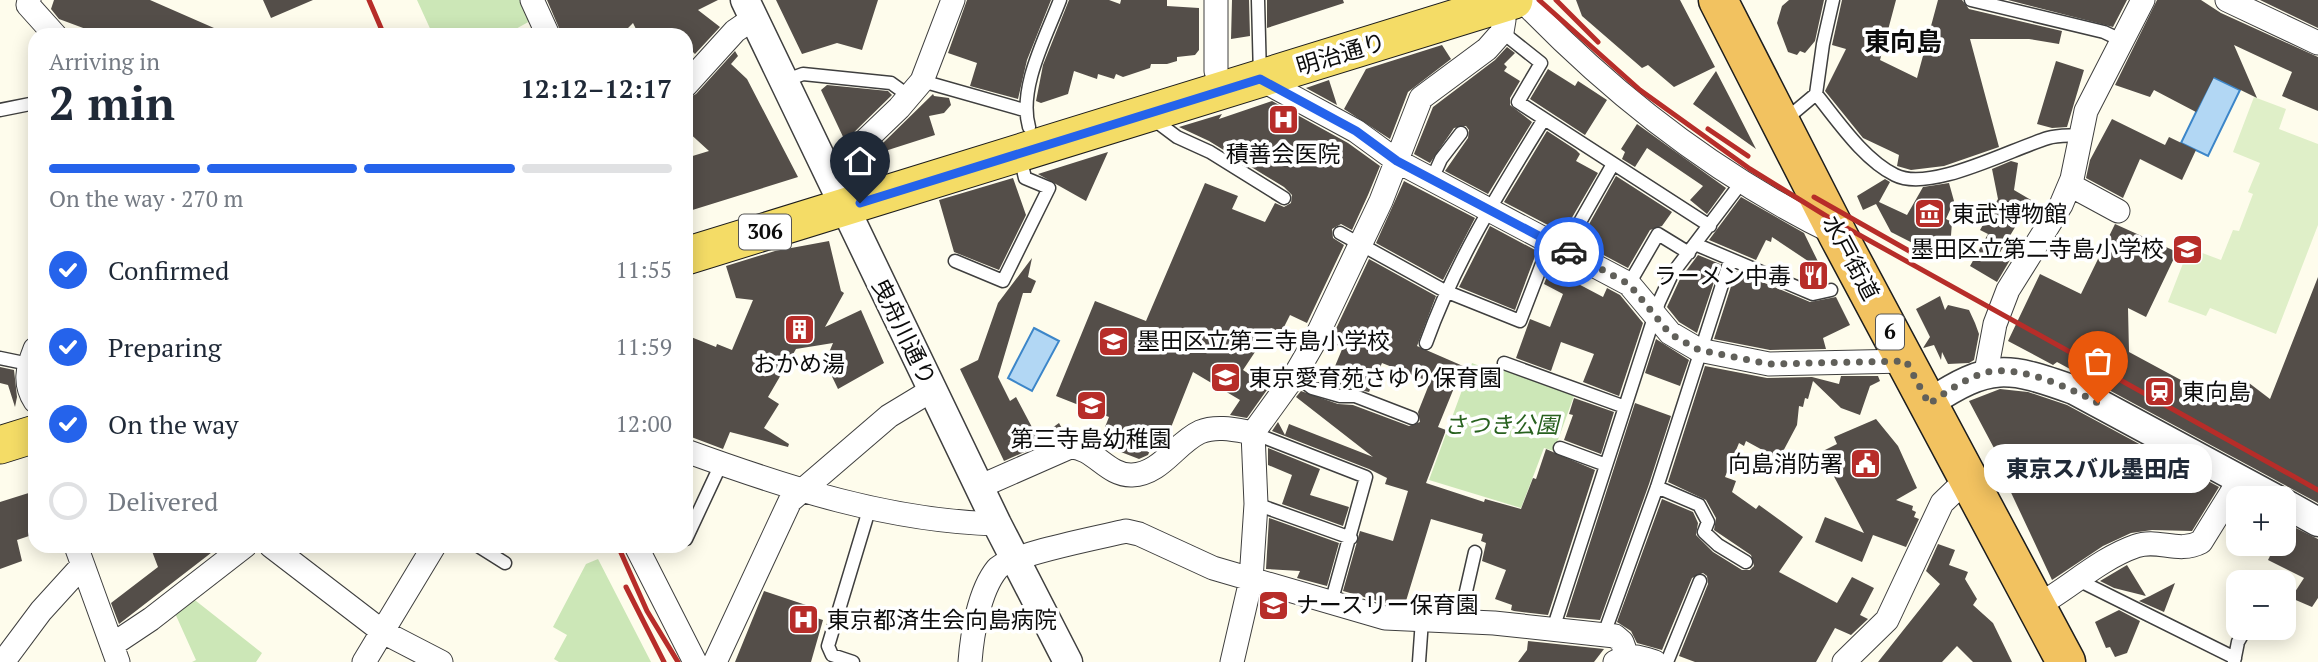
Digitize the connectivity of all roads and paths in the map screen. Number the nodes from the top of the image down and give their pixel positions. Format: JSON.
{"nodes":[{"id":1,"x":29,"y":0,"type":"edge"},
{"id":2,"x":532,"y":0,"type":"edge"},
{"id":3,"x":953,"y":0,"type":"edge"},
{"id":4,"x":1060,"y":0,"type":"edge"},
{"id":5,"x":1216,"y":0,"type":"edge"},
{"id":6,"x":1258,"y":0,"type":"edge"},
{"id":7,"x":1439,"y":0,"type":"edge"},
{"id":8,"x":1718,"y":0,"type":"edge"},
{"id":9,"x":1833,"y":0,"type":"edge"},
{"id":10,"x":1971,"y":0,"type":"edge"},
{"id":11,"x":2143,"y":0,"type":"edge"},
{"id":12,"x":2227,"y":0,"type":"edge"},
{"id":13,"x":749,"y":9,"type":"edge"},
{"id":14,"x":1509,"y":9,"type":"edge"},
{"id":15,"x":49,"y":28,"type":"edge"},
{"id":16,"x":545,"y":28,"type":"edge"},
{"id":17,"x":2121,"y":40,"type":"junction"},
{"id":18,"x":2318,"y":43,"type":"edge"},
{"id":19,"x":1259,"y":68,"type":"junction"},
{"id":20,"x":1216,"y":71,"type":"junction"},
{"id":21,"x":693,"y":77,"type":"edge"},
{"id":22,"x":784,"y":81,"type":"junction"},
{"id":23,"x":916,"y":89,"type":"junction"},
{"id":24,"x":1816,"y":94,"type":"junction"},
{"id":25,"x":28,"y":104,"type":"edge"},
{"id":26,"x":0,"y":110,"type":"edge"},
{"id":27,"x":1148,"y":114,"type":"junction"},
{"id":28,"x":1544,"y":119,"type":"junction"},
{"id":29,"x":1781,"y":123,"type":"junction"},
{"id":30,"x":1024,"y":130,"type":"junction"},
{"id":31,"x":1461,"y":133,"type":"dead end"},
{"id":32,"x":2080,"y":135,"type":"junction"},
{"id":33,"x":1397,"y":161,"type":"junction"},
{"id":34,"x":1613,"y":164,"type":"junction"},
{"id":35,"x":1432,"y":179,"type":"junction"},
{"id":36,"x":1741,"y":183,"type":"junction"},
{"id":37,"x":2070,"y":185,"type":"junction"},
{"id":38,"x":1284,"y":198,"type":"dead end"},
{"id":39,"x":840,"y":199,"type":"junction"},
{"id":40,"x":1488,"y":209,"type":"junction"},
{"id":41,"x":2118,"y":211,"type":"dead end"},
{"id":42,"x":1710,"y":226,"type":"junction"},
{"id":43,"x":693,"y":232,"type":"edge"},
{"id":44,"x":1838,"y":235,"type":"junction"},
{"id":45,"x":1349,"y":238,"type":"junction"},
{"id":46,"x":1557,"y":246,"type":"junction"},
{"id":47,"x":1692,"y":249,"type":"junction"},
{"id":48,"x":693,"y":254,"type":"edge"},
{"id":49,"x":1730,"y":260,"type":"junction"},
{"id":50,"x":955,"y":261,"type":"dead end"},
{"id":51,"x":1629,"y":284,"type":"junction"},
{"id":52,"x":1831,"y":290,"type":"dead end"},
{"id":53,"x":1445,"y":291,"type":"junction"},
{"id":54,"x":1656,"y":313,"type":"junction"},
{"id":55,"x":1426,"y":343,"type":"dead end"},
{"id":56,"x":1699,"y":350,"type":"junction"},
{"id":57,"x":28,"y":356,"type":"edge"},
{"id":58,"x":0,"y":358,"type":"edge"},
{"id":59,"x":1906,"y":361,"type":"junction"},
{"id":60,"x":1504,"y":363,"type":"dead end"},
{"id":61,"x":1986,"y":372,"type":"junction"},
{"id":62,"x":1296,"y":375,"type":"junction"},
{"id":63,"x":932,"y":390,"type":"junction"},
{"id":64,"x":1929,"y":404,"type":"junction"},
{"id":65,"x":1625,"y":407,"type":"junction"},
{"id":66,"x":1412,"y":418,"type":"dead end"},
{"id":67,"x":1254,"y":433,"type":"junction"},
{"id":68,"x":28,"y":436,"type":"edge"},
{"id":69,"x":0,"y":445,"type":"edge"},
{"id":70,"x":1560,"y":448,"type":"dead end"},
{"id":71,"x":693,"y":454,"type":"edge"},
{"id":72,"x":28,"y":459,"type":"edge"},
{"id":73,"x":722,"y":464,"type":"junction"},
{"id":74,"x":1606,"y":465,"type":"junction"},
{"id":75,"x":0,"y":468,"type":"edge"},
{"id":76,"x":1968,"y":478,"type":"junction"},
{"id":77,"x":2240,"y":479,"type":"junction"},
{"id":78,"x":2253,"y":486,"type":"edge"},
{"id":79,"x":979,"y":487,"type":"junction"},
{"id":80,"x":1657,"y":487,"type":"junction"},
{"id":81,"x":802,"y":490,"type":"junction"},
{"id":82,"x":1256,"y":504,"type":"junction"},
{"id":83,"x":869,"y":510,"type":"junction"},
{"id":84,"x":2296,"y":510,"type":"edge"},
{"id":85,"x":2318,"y":522,"type":"edge"},
{"id":86,"x":693,"y":524,"type":"edge"},
{"id":87,"x":997,"y":524,"type":"junction"},
{"id":88,"x":1351,"y":538,"type":"junction"},
{"id":89,"x":1475,"y":552,"type":"dead end"},
{"id":90,"x":236,"y":553,"type":"edge"},
{"id":91,"x":280,"y":553,"type":"edge"},
{"id":92,"x":430,"y":553,"type":"edge"},
{"id":93,"x":489,"y":553,"type":"edge"},
{"id":94,"x":640,"y":553,"type":"edge"},
{"id":95,"x":79,"y":557,"type":"edge"},
{"id":96,"x":1014,"y":559,"type":"junction"},
{"id":97,"x":1746,"y":562,"type":"dead end"},
{"id":98,"x":505,"y":563,"type":"dead end"},
{"id":99,"x":1251,"y":580,"type":"junction"},
{"id":100,"x":2078,"y":580,"type":"junction"},
{"id":101,"x":1700,"y":581,"type":"dead end"},
{"id":102,"x":1331,"y":603,"type":"junction"},
{"id":103,"x":2037,"y":606,"type":"junction"},
{"id":104,"x":1422,"y":620,"type":"junction"},
{"id":105,"x":1459,"y":622,"type":"junction"},
{"id":106,"x":1553,"y":629,"type":"junction"},
{"id":107,"x":383,"y":632,"type":"junction"},
{"id":108,"x":1604,"y":634,"type":"junction"},
{"id":109,"x":2242,"y":640,"type":"edge"},
{"id":110,"x":2057,"y":652,"type":"edge"},
{"id":111,"x":115,"y":654,"type":"edge"},
{"id":112,"x":1621,"y":659,"type":"edge"},
{"id":113,"x":2234,"y":660,"type":"edge"},
{"id":114,"x":4,"y":662,"type":"edge"},
{"id":115,"x":364,"y":662,"type":"edge"},
{"id":116,"x":441,"y":662,"type":"edge"},
{"id":117,"x":695,"y":662,"type":"edge"},
{"id":118,"x":715,"y":662,"type":"edge"},
{"id":119,"x":853,"y":662,"type":"edge"},
{"id":120,"x":970,"y":662,"type":"edge"},
{"id":121,"x":1068,"y":662,"type":"edge"},
{"id":122,"x":1232,"y":662,"type":"edge"},
{"id":123,"x":1419,"y":662,"type":"edge"},
{"id":124,"x":1655,"y":662,"type":"edge"},
{"id":125,"x":1667,"y":662,"type":"edge"},
{"id":126,"x":1844,"y":662,"type":"edge"}],
"edges":[{"from":1,"to":15,"type":"street"},
{"from":2,"to":16,"type":"street"},
{"from":3,"to":23,"type":"street"},
{"from":4,"to":30,"type":"lane"},
{"from":5,"to":20,"type":"street"},
{"from":6,"to":19,"type":"lane"},
{"from":7,"to":19,"type":"main road","name":"明治通り","number":"306"},
{"from":8,"to":29,"type":"highway","name":"水戸街道","number":"6"},
{"from":9,"to":24,"type":"lane"},
{"from":10,"to":17,"type":"lane"},
{"from":11,"to":17,"type":"street"},
{"from":12,"to":18,"type":"street"},
{"from":13,"to":21,"type":"street"},
{"from":13,"to":22,"type":"street","name":"曳舟川通り"},
{"from":14,"to":19,"type":"main road","name":"明治通り","number":"306"},
{"from":14,"to":28,"type":"lane"},
{"from":14,"to":33,"type":"street"},
{"from":14,"to":36,"type":"street"},
{"from":17,"to":32,"type":"street"},
{"from":19,"to":20,"type":"main road","name":"明治通り","number":"306"},
{"from":19,"to":27,"type":"main road","name":"明治通り","number":"306"},
{"from":19,"to":33,"type":"street"},
{"from":20,"to":30,"type":"main road","name":"明治通り","number":"306"},
{"from":22,"to":23,"type":"lane"},
{"from":22,"to":39,"type":"street","name":"曳舟川通り"},
{"from":23,"to":30,"type":"lane"},
{"from":23,"to":39,"type":"street"},
{"from":24,"to":29,"type":"lane"},
{"from":24,"to":32,"type":"lane"},
{"from":25,"to":26,"type":"lane"},
{"from":27,"to":30,"type":"main road","name":"明治通り","number":"306"},
{"from":27,"to":38,"type":"lane"},
{"from":28,"to":34,"type":"lane"},
{"from":28,"to":40,"type":"lane"},
{"from":29,"to":44,"type":"highway","name":"水戸街道","number":"6"},
{"from":30,"to":39,"type":"main road","name":"明治通り","number":"306"},
{"from":30,"to":50,"type":"lane"},
{"from":31,"to":35,"type":"lane"},
{"from":32,"to":37,"type":"street"},
{"from":33,"to":35,"type":"street"},
{"from":33,"to":45,"type":"street"},
{"from":34,"to":42,"type":"lane"},
{"from":34,"to":46,"type":"lane"},
{"from":35,"to":40,"type":"street"},
{"from":36,"to":42,"type":"lane"},
{"from":36,"to":44,"type":"street"},
{"from":37,"to":41,"type":"street"},
{"from":37,"to":61,"type":"street"},
{"from":39,"to":43,"type":"main road","name":"明治通り","number":"306"},
{"from":39,"to":48,"type":"main road","name":"明治通り","number":"306"},
{"from":39,"to":63,"type":"street","name":"曳舟川通り"},
{"from":40,"to":46,"type":"street"},
{"from":40,"to":53,"type":"lane"},
{"from":42,"to":47,"type":"lane"},
{"from":44,"to":59,"type":"highway","name":"水戸街道","number":"6"},
{"from":45,"to":53,"type":"lane"},
{"from":45,"to":62,"type":"street"},
{"from":46,"to":51,"type":"street"},
{"from":46,"to":53,"type":"lane"},
{"from":47,"to":49,"type":"lane"},
{"from":47,"to":51,"type":"lane"},
{"from":47,"to":54,"type":"lane"},
{"from":49,"to":52,"type":"lane"},
{"from":49,"to":56,"type":"lane"},
{"from":51,"to":54,"type":"street"},
{"from":53,"to":55,"type":"lane"},
{"from":54,"to":56,"type":"street"},
{"from":54,"to":65,"type":"lane"},
{"from":56,"to":59,"type":"street"},
{"from":56,"to":80,"type":"lane"},
{"from":57,"to":58,"type":"lane"},
{"from":59,"to":64,"type":"highway","name":"水戸街道","number":"6"},
{"from":60,"to":65,"type":"lane"},
{"from":61,"to":64,"type":"street"},
{"from":61,"to":77,"type":"street"},
{"from":62,"to":66,"type":"lane"},
{"from":62,"to":67,"type":"street"},
{"from":63,"to":79,"type":"street","name":"曳舟川通り"},
{"from":63,"to":81,"type":"street"},
{"from":64,"to":76,"type":"highway","name":"水戸街道","number":"6"},
{"from":65,"to":74,"type":"lane"},
{"from":67,"to":79,"type":"street"},
{"from":67,"to":82,"type":"street"},
{"from":67,"to":88,"type":"lane"},
{"from":68,"to":69,"type":"main road"},
{"from":70,"to":74,"type":"lane"},
{"from":71,"to":73,"type":"street"},
{"from":72,"to":75,"type":"main road"},
{"from":73,"to":81,"type":"street"},
{"from":73,"to":86,"type":"lane"},
{"from":74,"to":106,"type":"lane"},
{"from":76,"to":103,"type":"highway","name":"水戸街道","number":"6"},
{"from":76,"to":126,"type":"street"},
{"from":77,"to":78,"type":"street"},
{"from":77,"to":100,"type":"street"},
{"from":79,"to":87,"type":"street","name":"曳舟川通り"},
{"from":80,"to":97,"type":"lane"},
{"from":80,"to":108,"type":"lane"},
{"from":81,"to":83,"type":"street"},
{"from":81,"to":118,"type":"street"},
{"from":82,"to":88,"type":"lane"},
{"from":82,"to":99,"type":"street"},
{"from":83,"to":87,"type":"street"},
{"from":83,"to":119,"type":"lane"},
{"from":84,"to":85,"type":"street"},
{"from":87,"to":96,"type":"street","name":"曳舟川通り"},
{"from":88,"to":102,"type":"lane"},
{"from":89,"to":105,"type":"lane"},
{"from":90,"to":111,"type":"street"},
{"from":91,"to":107,"type":"street"},
{"from":92,"to":107,"type":"street"},
{"from":93,"to":98,"type":"lane"},
{"from":94,"to":117,"type":"street"},
{"from":95,"to":111,"type":"street"},
{"from":95,"to":114,"type":"street"},
{"from":96,"to":99,"type":"street"},
{"from":96,"to":120,"type":"street"},
{"from":96,"to":121,"type":"street","name":"曳舟川通り"},
{"from":99,"to":102,"type":"street"},
{"from":99,"to":122,"type":"street"},
{"from":100,"to":103,"type":"street"},
{"from":100,"to":113,"type":"lane"},
{"from":101,"to":125,"type":"lane"},
{"from":102,"to":104,"type":"street"},
{"from":103,"to":110,"type":"highway","name":"水戸街道","number":"6"},
{"from":104,"to":105,"type":"street"},
{"from":104,"to":123,"type":"lane"},
{"from":105,"to":106,"type":"street"},
{"from":106,"to":108,"type":"street"},
{"from":107,"to":115,"type":"street"},
{"from":107,"to":116,"type":"street"},
{"from":108,"to":112,"type":"street"},
{"from":109,"to":113,"type":"lane"},
{"from":112,"to":124,"type":"street"}]}
